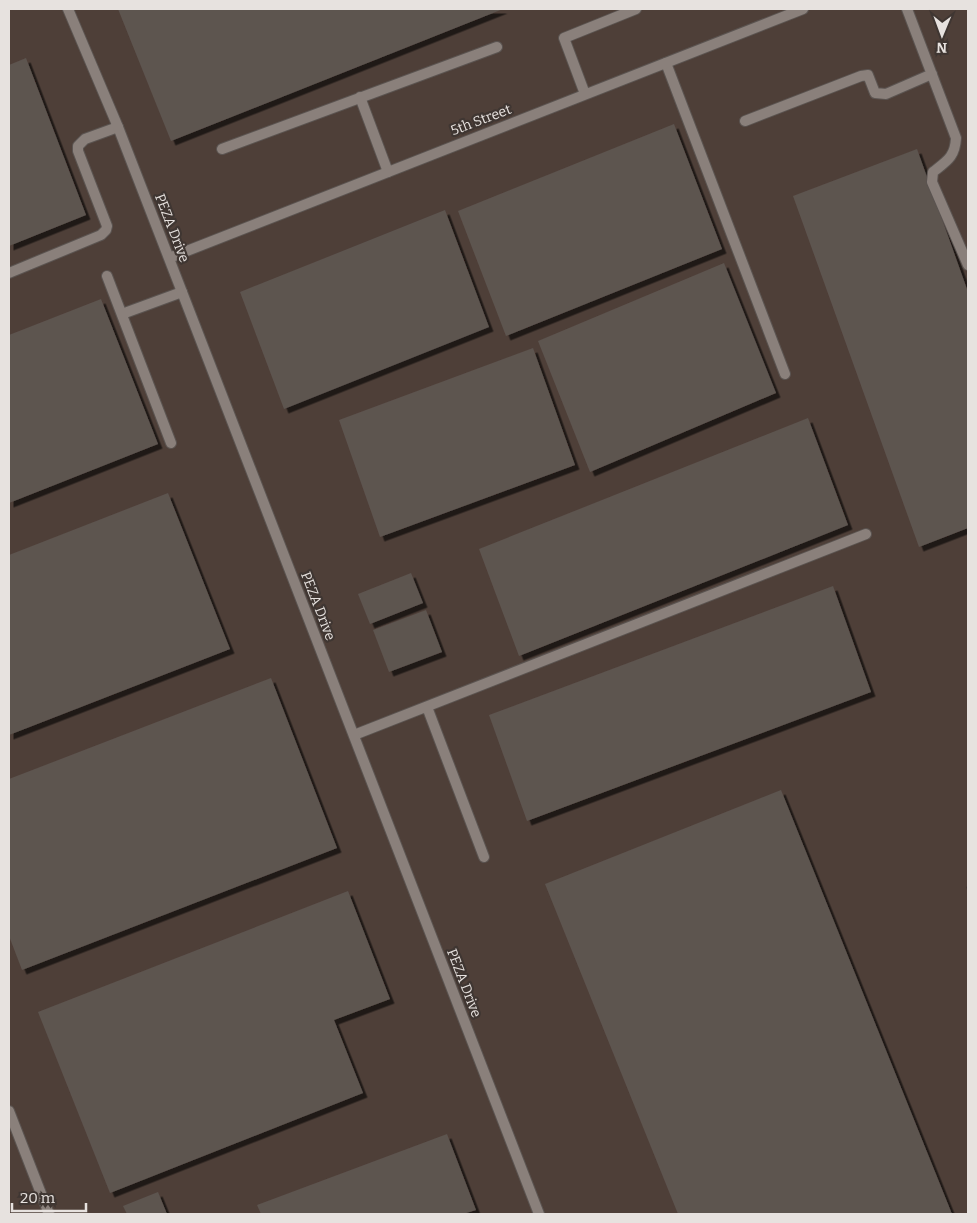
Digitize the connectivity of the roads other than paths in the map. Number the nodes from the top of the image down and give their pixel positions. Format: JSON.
{"nodes":[{"id":1,"x":68,"y":9,"type":"edge"},
{"id":2,"x":636,"y":9,"type":"edge"},
{"id":3,"x":803,"y":9,"type":"edge"},
{"id":4,"x":907,"y":9,"type":"edge"},
{"id":5,"x":497,"y":46,"type":"dead end"},
{"id":6,"x":666,"y":63,"type":"junction"},
{"id":7,"x":932,"y":74,"type":"junction"},
{"id":8,"x":585,"y":94,"type":"junction"},
{"id":9,"x":360,"y":97,"type":"junction"},
{"id":10,"x":745,"y":121,"type":"dead end"},
{"id":11,"x":118,"y":127,"type":"junction"},
{"id":12,"x":222,"y":149,"type":"dead end"},
{"id":13,"x":388,"y":172,"type":"junction"},
{"id":14,"x":169,"y":258,"type":"junction"},
{"id":15,"x":968,"y":265,"type":"edge"},
{"id":16,"x":9,"y":273,"type":"edge"},
{"id":17,"x":107,"y":276,"type":"dead end"},
{"id":18,"x":182,"y":292,"type":"junction"},
{"id":19,"x":122,"y":314,"type":"junction"},
{"id":20,"x":785,"y":374,"type":"dead end"},
{"id":21,"x":171,"y":443,"type":"dead end"},
{"id":22,"x":866,"y":534,"type":"dead end"},
{"id":23,"x":427,"y":706,"type":"junction"},
{"id":24,"x":354,"y":735,"type":"junction"},
{"id":25,"x":484,"y":857,"type":"dead end"},
{"id":26,"x":9,"y":1111,"type":"edge"},
{"id":27,"x":49,"y":1214,"type":"edge"},
{"id":28,"x":539,"y":1214,"type":"edge"}],
"edges":[{"from":1,"to":11,"type":"street","name":"PEZA Drive"},
{"from":2,"to":8,"type":"street"},
{"from":3,"to":6,"type":"street","name":"5th Street"},
{"from":4,"to":7,"type":"street"},
{"from":5,"to":9,"type":"street"},
{"from":6,"to":8,"type":"street","name":"5th Street"},
{"from":6,"to":20,"type":"street"},
{"from":7,"to":10,"type":"street"},
{"from":7,"to":15,"type":"street"},
{"from":8,"to":13,"type":"street","name":"5th Street"},
{"from":9,"to":12,"type":"street"},
{"from":9,"to":13,"type":"street"},
{"from":11,"to":14,"type":"street","name":"PEZA Drive"},
{"from":11,"to":16,"type":"street"},
{"from":13,"to":14,"type":"street","name":"5th Street"},
{"from":14,"to":18,"type":"street","name":"PEZA Drive"},
{"from":17,"to":19,"type":"street"},
{"from":18,"to":19,"type":"street"},
{"from":18,"to":24,"type":"street","name":"PEZA Drive"},
{"from":19,"to":21,"type":"street"},
{"from":22,"to":23,"type":"street"},
{"from":23,"to":24,"type":"street"},
{"from":23,"to":25,"type":"street"},
{"from":24,"to":28,"type":"street","name":"PEZA Drive"},
{"from":26,"to":27,"type":"street"}]}
